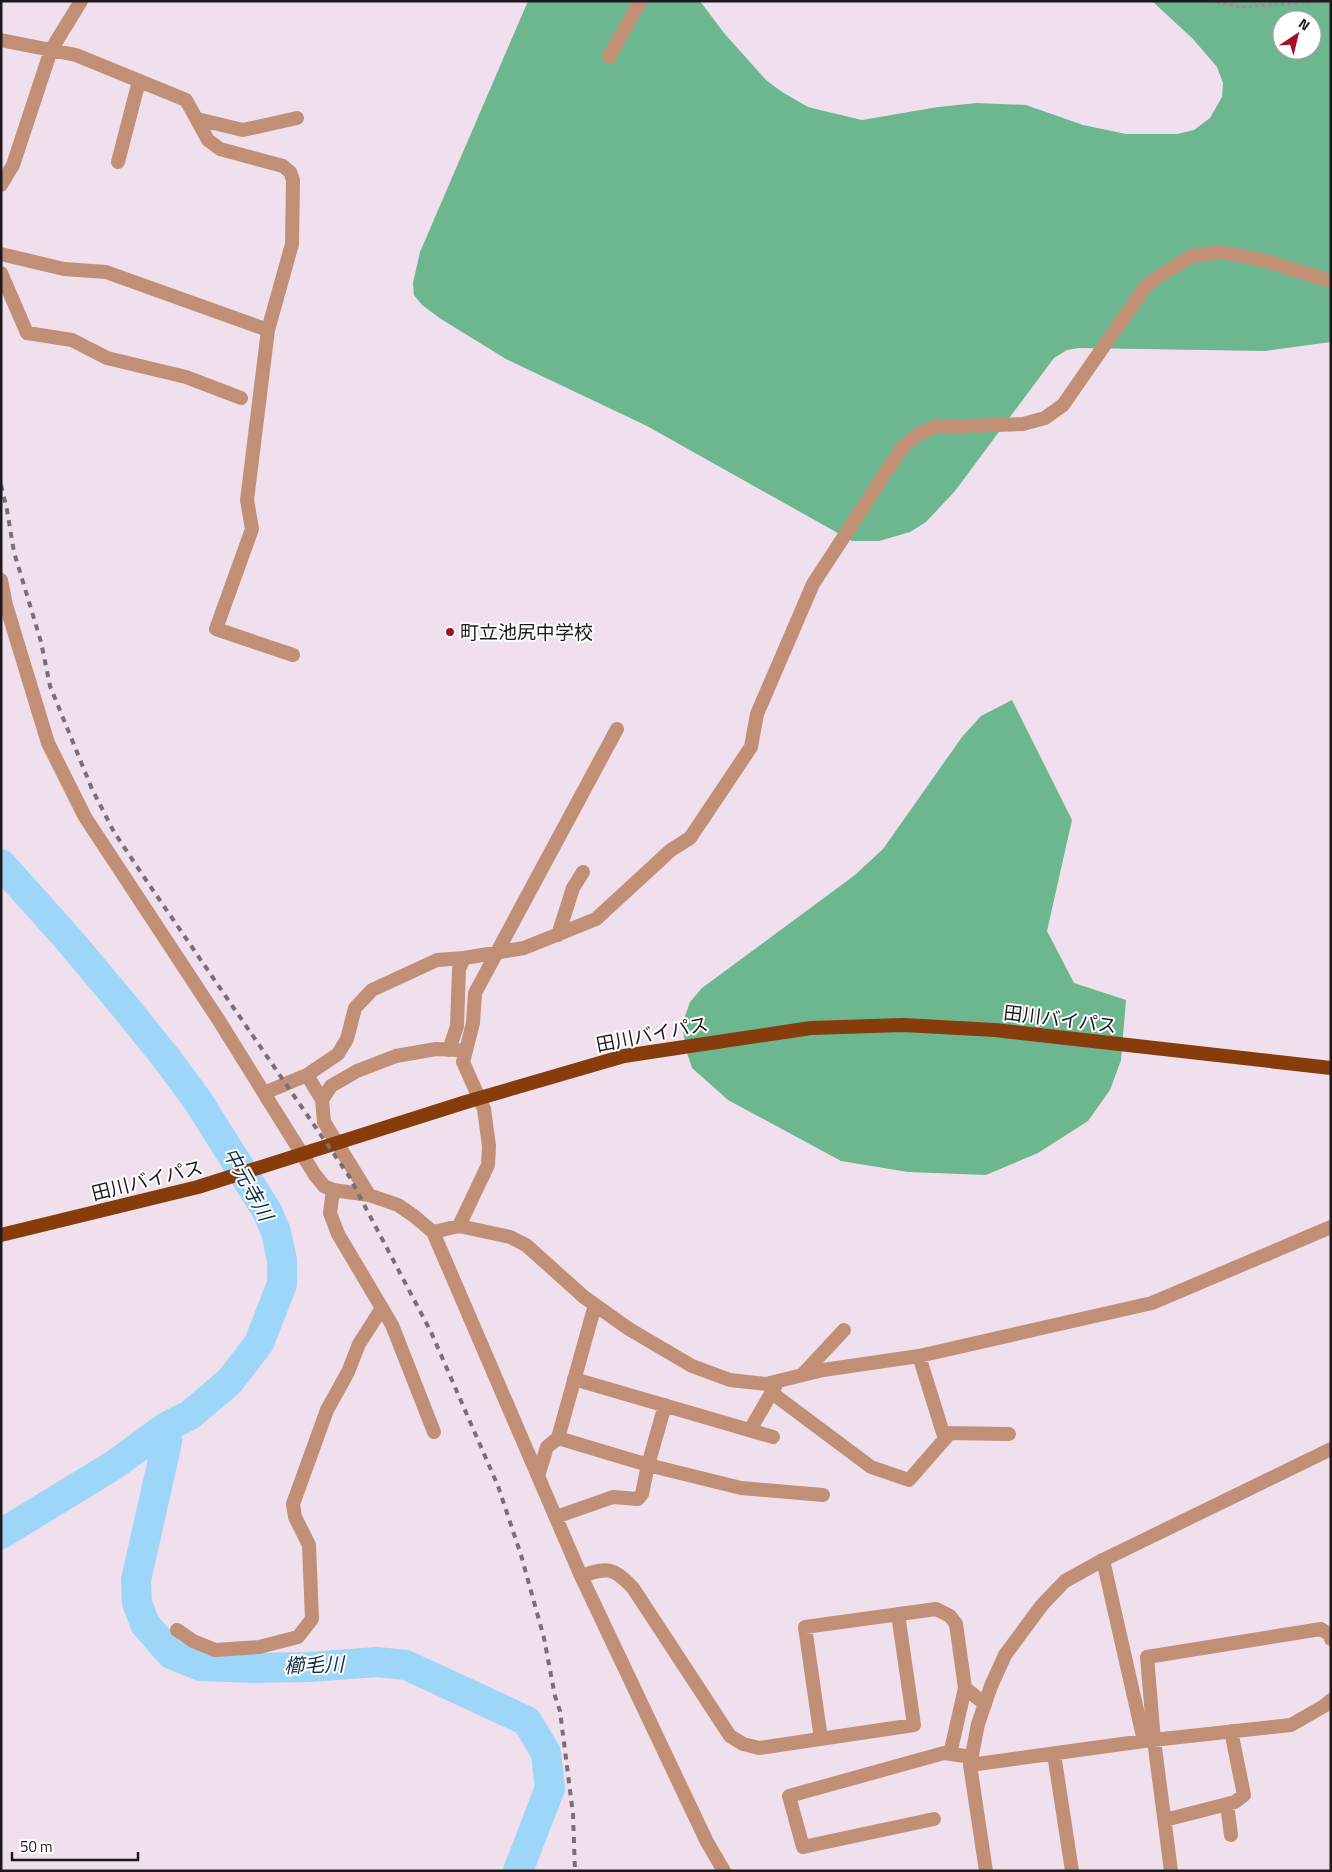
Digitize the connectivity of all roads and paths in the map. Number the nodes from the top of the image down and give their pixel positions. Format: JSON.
{"nodes":[{"id":1,"x":81,"y":1,"type":"edge"},
{"id":2,"x":640,"y":1,"type":"edge"},
{"id":3,"x":1210,"y":1,"type":"edge"},
{"id":4,"x":1324,"y":1,"type":"edge"},
{"id":5,"x":1,"y":40,"type":"edge"},
{"id":6,"x":51,"y":50,"type":"junction"},
{"id":7,"x":609,"y":57,"type":"dead end"},
{"id":8,"x":139,"y":81,"type":"junction"},
{"id":9,"x":297,"y":118,"type":"dead end"},
{"id":10,"x":196,"y":119,"type":"junction"},
{"id":11,"x":118,"y":162,"type":"dead end"},
{"id":12,"x":1,"y":185,"type":"edge"},
{"id":13,"x":1,"y":254,"type":"edge"},
{"id":14,"x":1,"y":273,"type":"edge"},
{"id":15,"x":1331,"y":281,"type":"edge"},
{"id":16,"x":268,"y":330,"type":"junction"},
{"id":17,"x":241,"y":398,"type":"dead end"},
{"id":18,"x":1,"y":580,"type":"edge"},
{"id":19,"x":293,"y":655,"type":"dead end"},
{"id":20,"x":617,"y":729,"type":"dead end"},
{"id":21,"x":583,"y":872,"type":"dead end"},
{"id":22,"x":558,"y":935,"type":"junction"},
{"id":23,"x":464,"y":958,"type":"junction"},
{"id":24,"x":449,"y":1050,"type":"junction"},
{"id":25,"x":466,"y":1050,"type":"junction"},
{"id":26,"x":1331,"y":1068,"type":"edge"},
{"id":27,"x":307,"y":1074,"type":"junction"},
{"id":28,"x":264,"y":1093,"type":"junction"},
{"id":29,"x":322,"y":1100,"type":"junction"},
{"id":30,"x":334,"y":1190,"type":"junction"},
{"id":31,"x":369,"y":1195,"type":"junction"},
{"id":32,"x":459,"y":1226,"type":"junction"},
{"id":33,"x":1331,"y":1227,"type":"edge"},
{"id":34,"x":433,"y":1232,"type":"junction"},
{"id":35,"x":1,"y":1235,"type":"edge"},
{"id":36,"x":595,"y":1305,"type":"junction"},
{"id":37,"x":382,"y":1308,"type":"junction"},
{"id":38,"x":844,"y":1330,"type":"dead end"},
{"id":39,"x":919,"y":1356,"type":"junction"},
{"id":40,"x":802,"y":1375,"type":"junction"},
{"id":41,"x":574,"y":1379,"type":"junction"},
{"id":42,"x":775,"y":1387,"type":"junction"},
{"id":43,"x":665,"y":1405,"type":"junction"},
{"id":44,"x":750,"y":1430,"type":"junction"},
{"id":45,"x":434,"y":1432,"type":"dead end"},
{"id":46,"x":950,"y":1433,"type":"junction"},
{"id":47,"x":1009,"y":1434,"type":"dead end"},
{"id":48,"x":773,"y":1436,"type":"dead end"},
{"id":49,"x":558,"y":1438,"type":"junction"},
{"id":50,"x":1331,"y":1449,"type":"edge"},
{"id":51,"x":648,"y":1465,"type":"junction"},
{"id":52,"x":538,"y":1476,"type":"junction"},
{"id":53,"x":823,"y":1495,"type":"dead end"},
{"id":54,"x":556,"y":1517,"type":"junction"},
{"id":55,"x":1103,"y":1560,"type":"junction"},
{"id":56,"x":581,"y":1576,"type":"junction"},
{"id":57,"x":898,"y":1614,"type":"junction"},
{"id":58,"x":177,"y":1630,"type":"dead end"},
{"id":59,"x":1331,"y":1639,"type":"edge"},
{"id":60,"x":965,"y":1688,"type":"junction"},
{"id":61,"x":1331,"y":1700,"type":"edge"},
{"id":62,"x":985,"y":1704,"type":"junction"},
{"id":63,"x":1231,"y":1731,"type":"junction"},
{"id":64,"x":821,"y":1739,"type":"junction"},
{"id":65,"x":1149,"y":1740,"type":"junction"},
{"id":66,"x":950,"y":1754,"type":"junction"},
{"id":67,"x":1054,"y":1754,"type":"junction"},
{"id":68,"x":971,"y":1761,"type":"junction"},
{"id":69,"x":1227,"y":1804,"type":"junction"},
{"id":70,"x":934,"y":1819,"type":"dead end"},
{"id":71,"x":1165,"y":1820,"type":"junction"},
{"id":72,"x":1232,"y":1835,"type":"dead end"},
{"id":73,"x":724,"y":1871,"type":"edge"},
{"id":74,"x":986,"y":1871,"type":"edge"},
{"id":75,"x":1072,"y":1871,"type":"edge"},
{"id":76,"x":1172,"y":1871,"type":"edge"}],
"edges":[{"from":1,"to":6,"type":"street"},
{"from":2,"to":7,"type":"street"},
{"from":3,"to":4,"type":"path"},
{"from":5,"to":6,"type":"street"},
{"from":6,"to":8,"type":"street"},
{"from":6,"to":12,"type":"street"},
{"from":8,"to":10,"type":"street"},
{"from":8,"to":11,"type":"street"},
{"from":9,"to":10,"type":"street"},
{"from":10,"to":16,"type":"street"},
{"from":13,"to":16,"type":"street"},
{"from":14,"to":17,"type":"street"},
{"from":15,"to":22,"type":"street"},
{"from":16,"to":19,"type":"street"},
{"from":18,"to":28,"type":"street"},
{"from":20,"to":25,"type":"street"},
{"from":21,"to":22,"type":"street"},
{"from":22,"to":23,"type":"street"},
{"from":23,"to":24,"type":"street"},
{"from":23,"to":27,"type":"street"},
{"from":24,"to":25,"type":"street"},
{"from":24,"to":29,"type":"street"},
{"from":25,"to":32,"type":"street"},
{"from":26,"to":35,"type":"highway","name":"田川バイパス"},
{"from":27,"to":28,"type":"street"},
{"from":27,"to":29,"type":"street"},
{"from":28,"to":30,"type":"street"},
{"from":29,"to":31,"type":"street"},
{"from":30,"to":31,"type":"street"},
{"from":30,"to":37,"type":"street"},
{"from":31,"to":34,"type":"street"},
{"from":32,"to":34,"type":"street"},
{"from":32,"to":36,"type":"street"},
{"from":33,"to":39,"type":"street"},
{"from":34,"to":52,"type":"street"},
{"from":36,"to":41,"type":"street"},
{"from":36,"to":42,"type":"street"},
{"from":37,"to":45,"type":"street"},
{"from":37,"to":58,"type":"street"},
{"from":38,"to":40,"type":"street"},
{"from":39,"to":40,"type":"street"},
{"from":39,"to":46,"type":"street"},
{"from":40,"to":42,"type":"street"},
{"from":41,"to":43,"type":"street"},
{"from":41,"to":49,"type":"street"},
{"from":42,"to":44,"type":"street"},
{"from":42,"to":46,"type":"street"},
{"from":43,"to":44,"type":"street"},
{"from":43,"to":51,"type":"street"},
{"from":44,"to":48,"type":"street"},
{"from":46,"to":47,"type":"street"},
{"from":49,"to":51,"type":"street"},
{"from":49,"to":52,"type":"street"},
{"from":50,"to":55,"type":"street"},
{"from":51,"to":53,"type":"street"},
{"from":51,"to":54,"type":"street"},
{"from":52,"to":54,"type":"street"},
{"from":54,"to":56,"type":"street"},
{"from":55,"to":62,"type":"street"},
{"from":55,"to":65,"type":"street"},
{"from":56,"to":64,"type":"street"},
{"from":56,"to":73,"type":"street"},
{"from":57,"to":60,"type":"street"},
{"from":57,"to":64,"type":"street"},
{"from":57,"to":64,"type":"street"},
{"from":59,"to":65,"type":"street"},
{"from":60,"to":62,"type":"street"},
{"from":60,"to":66,"type":"street"},
{"from":61,"to":63,"type":"street"},
{"from":62,"to":68,"type":"street"},
{"from":63,"to":65,"type":"street"},
{"from":63,"to":69,"type":"street"},
{"from":65,"to":67,"type":"street"},
{"from":65,"to":71,"type":"street"},
{"from":66,"to":68,"type":"street"},
{"from":66,"to":70,"type":"street"},
{"from":67,"to":68,"type":"street"},
{"from":67,"to":75,"type":"street"},
{"from":68,"to":74,"type":"street"},
{"from":69,"to":71,"type":"street"},
{"from":69,"to":72,"type":"street"},
{"from":71,"to":76,"type":"street"}]}
